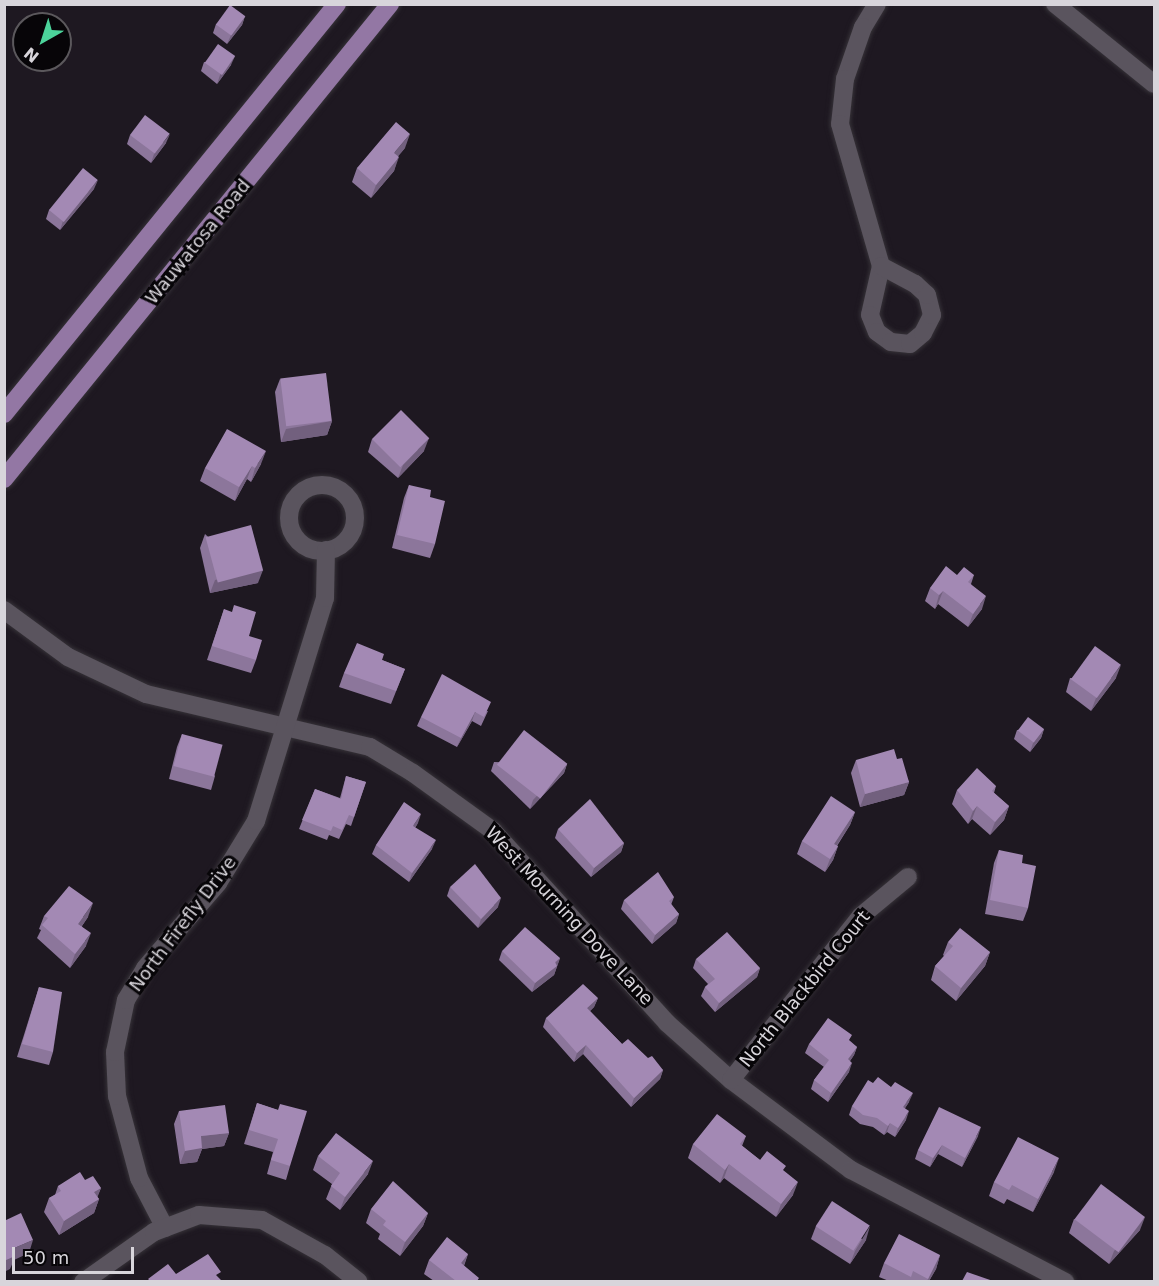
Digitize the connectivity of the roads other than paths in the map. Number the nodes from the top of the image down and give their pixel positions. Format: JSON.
{"nodes":[{"id":1,"x":337,"y":4,"type":"edge"},
{"id":2,"x":390,"y":4,"type":"edge"},
{"id":3,"x":877,"y":4,"type":"edge"},
{"id":4,"x":1055,"y":4,"type":"edge"},
{"id":5,"x":1155,"y":84,"type":"edge"},
{"id":6,"x":881,"y":266,"type":"dead end"},
{"id":7,"x":4,"y":414,"type":"edge"},
{"id":8,"x":4,"y":479,"type":"edge"},
{"id":9,"x":326,"y":550,"type":"dead end"},
{"id":10,"x":4,"y":610,"type":"edge"},
{"id":11,"x":288,"y":726,"type":"junction"},
{"id":12,"x":908,"y":877,"type":"dead end"},
{"id":13,"x":731,"y":1080,"type":"junction"},
{"id":14,"x":165,"y":1228,"type":"junction"},
{"id":15,"x":83,"y":1281,"type":"edge"},
{"id":16,"x":359,"y":1281,"type":"edge"},
{"id":17,"x":1065,"y":1281,"type":"edge"}],
"edges":[{"from":1,"to":7,"type":"main road"},
{"from":2,"to":8,"type":"main road","name":"Wauwatosa Road"},
{"from":3,"to":6,"type":"street"},
{"from":4,"to":5,"type":"street"},
{"from":9,"to":11,"type":"street","name":"North Firefly Drive"},
{"from":10,"to":11,"type":"street","name":"West Mourning Dove Lane"},
{"from":11,"to":13,"type":"street","name":"West Mourning Dove Lane"},
{"from":11,"to":14,"type":"street","name":"North Firefly Drive"},
{"from":12,"to":13,"type":"street","name":"North Blackbird Court"},
{"from":13,"to":17,"type":"street","name":"West Mourning Dove Lane"},
{"from":14,"to":15,"type":"street"},
{"from":14,"to":16,"type":"street"}]}
